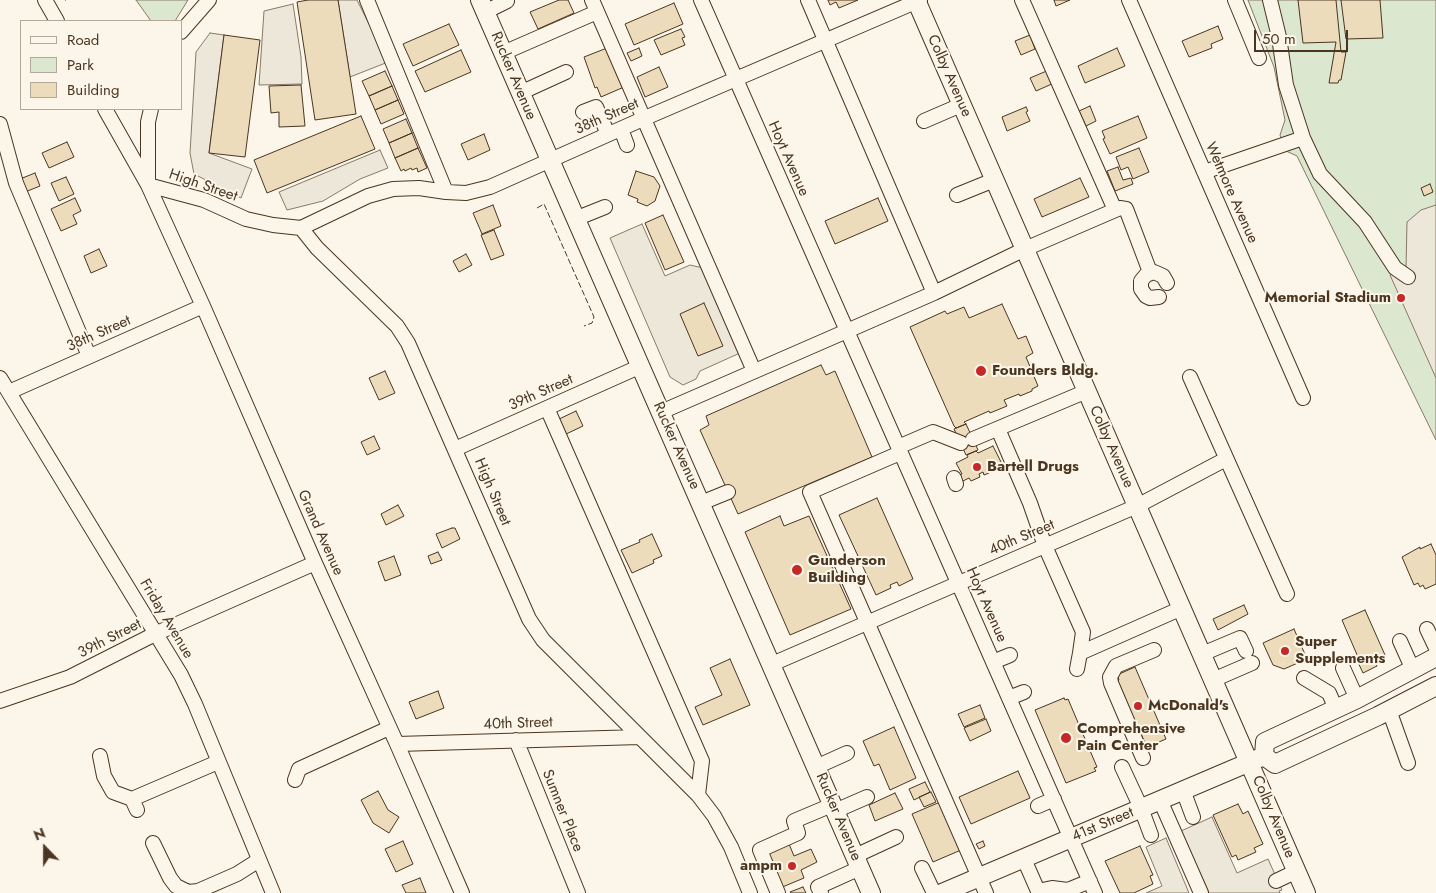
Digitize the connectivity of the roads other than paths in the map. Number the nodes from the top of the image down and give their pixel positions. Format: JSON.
{"nodes":[{"id":1,"x":45,"y":0,"type":"edge"},
{"id":2,"x":209,"y":0,"type":"edge"},
{"id":3,"x":367,"y":0,"type":"edge"},
{"id":4,"x":701,"y":0,"type":"edge"},
{"id":5,"x":808,"y":0,"type":"edge"},
{"id":6,"x":1022,"y":0,"type":"edge"},
{"id":7,"x":1129,"y":0,"type":"edge"},
{"id":8,"x":1235,"y":0,"type":"edge"},
{"id":9,"x":1270,"y":0,"type":"edge"},
{"id":10,"x":917,"y":1,"type":"edge"},
{"id":11,"x":507,"y":2,"type":"dead end"},
{"id":12,"x":482,"y":6,"type":"edge"},
{"id":13,"x":595,"y":6,"type":"edge"},
{"id":14,"x":56,"y":20,"type":"edge"},
{"id":15,"x":182,"y":31,"type":"edge"},
{"id":16,"x":826,"y":41,"type":"junction"},
{"id":17,"x":503,"y":53,"type":"junction"},
{"id":18,"x":1259,"y":58,"type":"dead end"},
{"id":19,"x":566,"y":72,"type":"dead end"},
{"id":20,"x":735,"y":80,"type":"junction"},
{"id":21,"x":520,"y":93,"type":"junction"},
{"id":22,"x":961,"y":105,"type":"junction"},
{"id":23,"x":106,"y":110,"type":"edge"},
{"id":24,"x":151,"y":110,"type":"edge"},
{"id":25,"x":584,"y":112,"type":"dead end"},
{"id":26,"x":645,"y":118,"type":"junction"},
{"id":27,"x":924,"y":121,"type":"dead end"},
{"id":28,"x":0,"y":124,"type":"edge"},
{"id":29,"x":614,"y":131,"type":"junction"},
{"id":30,"x":1303,"y":138,"type":"junction"},
{"id":31,"x":627,"y":145,"type":"dead end"},
{"id":32,"x":549,"y":160,"type":"junction"},
{"id":33,"x":1204,"y":172,"type":"junction"},
{"id":34,"x":994,"y":180,"type":"junction"},
{"id":35,"x":148,"y":185,"type":"junction"},
{"id":36,"x":446,"y":192,"type":"junction"},
{"id":37,"x":957,"y":196,"type":"dead end"},
{"id":38,"x":605,"y":207,"type":"dead end"},
{"id":39,"x":1115,"y":210,"type":"junction"},
{"id":40,"x":575,"y":219,"type":"junction"},
{"id":41,"x":301,"y":228,"type":"junction"},
{"id":42,"x":1025,"y":249,"type":"junction"},
{"id":43,"x":1150,"y":272,"type":"junction"},
{"id":44,"x":1408,"y":277,"type":"dead end"},
{"id":45,"x":1167,"y":283,"type":"dead end"},
{"id":46,"x":934,"y":293,"type":"junction"},
{"id":47,"x":1160,"y":297,"type":"dead end"},
{"id":48,"x":203,"y":306,"type":"junction"},
{"id":49,"x":846,"y":331,"type":"junction"},
{"id":50,"x":89,"y":356,"type":"junction"},
{"id":51,"x":641,"y":366,"type":"junction"},
{"id":52,"x":754,"y":372,"type":"junction"},
{"id":53,"x":0,"y":378,"type":"edge"},
{"id":54,"x":1190,"y":378,"type":"dead end"},
{"id":55,"x":1087,"y":391,"type":"junction"},
{"id":56,"x":9,"y":392,"type":"junction"},
{"id":57,"x":1303,"y":398,"type":"dead end"},
{"id":58,"x":547,"y":408,"type":"junction"},
{"id":59,"x":661,"y":412,"type":"junction"},
{"id":60,"x":998,"y":429,"type":"junction"},
{"id":61,"x":455,"y":449,"type":"junction"},
{"id":62,"x":899,"y":450,"type":"junction"},
{"id":63,"x":1226,"y":459,"type":"junction"},
{"id":64,"x":728,"y":492,"type":"dead end"},
{"id":65,"x":701,"y":503,"type":"junction"},
{"id":66,"x":1137,"y":506,"type":"junction"},
{"id":67,"x":1045,"y":546,"type":"junction"},
{"id":68,"x":315,"y":563,"type":"junction"},
{"id":69,"x":958,"y":583,"type":"junction"},
{"id":70,"x":1287,"y":594,"type":"dead end"},
{"id":71,"x":1182,"y":608,"type":"junction"},
{"id":72,"x":867,"y":622,"type":"junction"},
{"id":73,"x":1427,"y":629,"type":"dead end"},
{"id":74,"x":157,"y":633,"type":"junction"},
{"id":75,"x":1400,"y":641,"type":"dead end"},
{"id":76,"x":1436,"y":648,"type":"edge"},
{"id":77,"x":1154,"y":650,"type":"dead end"},
{"id":78,"x":1080,"y":653,"type":"junction"},
{"id":79,"x":1202,"y":654,"type":"junction"},
{"id":80,"x":1010,"y":655,"type":"dead end"},
{"id":81,"x":1436,"y":657,"type":"edge"},
{"id":82,"x":994,"y":662,"type":"junction"},
{"id":83,"x":772,"y":664,"type":"junction"},
{"id":84,"x":1077,"y":668,"type":"dead end"},
{"id":85,"x":1343,"y":668,"type":"dead end"},
{"id":86,"x":1413,"y":670,"type":"junction"},
{"id":87,"x":1304,"y":678,"type":"dead end"},
{"id":88,"x":1213,"y":680,"type":"junction"},
{"id":89,"x":1436,"y":686,"type":"edge"},
{"id":90,"x":1024,"y":692,"type":"dead end"},
{"id":91,"x":1009,"y":698,"type":"junction"},
{"id":92,"x":1357,"y":699,"type":"junction"},
{"id":93,"x":0,"y":701,"type":"edge"},
{"id":94,"x":1336,"y":709,"type":"junction"},
{"id":95,"x":1389,"y":710,"type":"junction"},
{"id":96,"x":389,"y":728,"type":"junction"},
{"id":97,"x":640,"y":737,"type":"junction"},
{"id":98,"x":516,"y":740,"type":"junction"},
{"id":99,"x":396,"y":744,"type":"junction"},
{"id":100,"x":847,"y":753,"type":"dead end"},
{"id":101,"x":100,"y":756,"type":"dead end"},
{"id":102,"x":1144,"y":758,"type":"dead end"},
{"id":103,"x":1257,"y":759,"type":"junction"},
{"id":104,"x":218,"y":762,"type":"junction"},
{"id":105,"x":1408,"y":763,"type":"dead end"},
{"id":106,"x":816,"y":767,"type":"junction"},
{"id":107,"x":1122,"y":767,"type":"dead end"},
{"id":108,"x":295,"y":780,"type":"dead end"},
{"id":109,"x":1183,"y":790,"type":"junction"},
{"id":110,"x":698,"y":795,"type":"junction"},
{"id":111,"x":867,"y":797,"type":"dead end"},
{"id":112,"x":1054,"y":799,"type":"junction"},
{"id":113,"x":1160,"y":800,"type":"junction"},
{"id":114,"x":1038,"y":806,"type":"dead end"},
{"id":115,"x":834,"y":808,"type":"junction"},
{"id":116,"x":1141,"y":808,"type":"junction"},
{"id":117,"x":1194,"y":817,"type":"dead end"},
{"id":118,"x":1151,"y":835,"type":"dead end"},
{"id":119,"x":896,"y":838,"type":"dead end"},
{"id":120,"x":1072,"y":838,"type":"junction"},
{"id":121,"x":153,"y":843,"type":"dead end"},
{"id":122,"x":1024,"y":859,"type":"junction"},
{"id":123,"x":259,"y":860,"type":"junction"},
{"id":124,"x":857,"y":862,"type":"junction"},
{"id":125,"x":922,"y":868,"type":"dead end"},
{"id":126,"x":1297,"y":871,"type":"junction"},
{"id":127,"x":1276,"y":881,"type":"dead end"},
{"id":128,"x":976,"y":887,"type":"edge"},
{"id":129,"x":1093,"y":887,"type":"edge"},
{"id":130,"x":273,"y":893,"type":"edge"},
{"id":131,"x":462,"y":893,"type":"edge"},
{"id":132,"x":578,"y":893,"type":"edge"},
{"id":133,"x":750,"y":893,"type":"edge"},
{"id":134,"x":778,"y":893,"type":"edge"},
{"id":135,"x":821,"y":893,"type":"edge"},
{"id":136,"x":871,"y":893,"type":"edge"},
{"id":137,"x":934,"y":893,"type":"edge"},
{"id":138,"x":942,"y":893,"type":"edge"},
{"id":139,"x":1201,"y":893,"type":"edge"},
{"id":140,"x":1306,"y":893,"type":"edge"}],
"edges":[{"from":1,"to":14,"type":"street"},
{"from":2,"to":15,"type":"street"},
{"from":3,"to":36,"type":"street"},
{"from":4,"to":20,"type":"street","name":"Hoyt Avenue"},
{"from":5,"to":16,"type":"street"},
{"from":6,"to":39,"type":"street"},
{"from":7,"to":33,"type":"street","name":"Wetmore Avenue"},
{"from":8,"to":18,"type":"street"},
{"from":9,"to":30,"type":"street"},
{"from":10,"to":16,"type":"street","name":"38th Street"},
{"from":10,"to":22,"type":"main road","name":"Colby Avenue"},
{"from":11,"to":12,"type":"street"},
{"from":12,"to":17,"type":"main road","name":"Rucker Avenue"},
{"from":13,"to":17,"type":"street"},
{"from":13,"to":26,"type":"street"},
{"from":16,"to":20,"type":"street","name":"38th Street"},
{"from":16,"to":46,"type":"street"},
{"from":17,"to":21,"type":"main road","name":"Rucker Avenue"},
{"from":19,"to":21,"type":"street"},
{"from":20,"to":26,"type":"street","name":"38th Street"},
{"from":20,"to":49,"type":"street","name":"Hoyt Avenue"},
{"from":21,"to":32,"type":"main road","name":"Rucker Avenue"},
{"from":22,"to":27,"type":"street"},
{"from":22,"to":34,"type":"main road","name":"Colby Avenue"},
{"from":23,"to":35,"type":"street","name":"Grand Avenue"},
{"from":24,"to":35,"type":"street"},
{"from":25,"to":29,"type":"street"},
{"from":26,"to":29,"type":"street","name":"38th Street"},
{"from":26,"to":52,"type":"street"},
{"from":28,"to":50,"type":"street"},
{"from":29,"to":31,"type":"street"},
{"from":29,"to":32,"type":"street","name":"38th Street"},
{"from":30,"to":33,"type":"street"},
{"from":30,"to":44,"type":"street"},
{"from":32,"to":36,"type":"street","name":"38th Street"},
{"from":32,"to":40,"type":"main road","name":"Rucker Avenue"},
{"from":33,"to":57,"type":"street","name":"Wetmore Avenue"},
{"from":34,"to":37,"type":"street"},
{"from":34,"to":42,"type":"main road","name":"Colby Avenue"},
{"from":35,"to":41,"type":"street","name":"High Street"},
{"from":35,"to":48,"type":"street","name":"Grand Avenue"},
{"from":36,"to":41,"type":"street","name":"38th Street"},
{"from":38,"to":40,"type":"street"},
{"from":39,"to":42,"type":"street"},
{"from":39,"to":43,"type":"street"},
{"from":40,"to":51,"type":"main road","name":"Rucker Avenue"},
{"from":41,"to":61,"type":"street","name":"High Street"},
{"from":42,"to":46,"type":"street"},
{"from":42,"to":55,"type":"main road","name":"Colby Avenue"},
{"from":43,"to":45,"type":"street"},
{"from":43,"to":47,"type":"street"},
{"from":46,"to":49,"type":"street"},
{"from":48,"to":50,"type":"street","name":"38th Street"},
{"from":48,"to":68,"type":"street","name":"Grand Avenue"},
{"from":49,"to":52,"type":"street"},
{"from":49,"to":62,"type":"street","name":"Hoyt Avenue"},
{"from":50,"to":56,"type":"street","name":"38th Street"},
{"from":51,"to":58,"type":"street","name":"39th Street"},
{"from":51,"to":59,"type":"main road","name":"Rucker Avenue"},
{"from":52,"to":59,"type":"street"},
{"from":53,"to":56,"type":"street","name":"Friday Avenue"},
{"from":54,"to":63,"type":"street"},
{"from":55,"to":60,"type":"street"},
{"from":55,"to":66,"type":"main road","name":"Colby Avenue"},
{"from":56,"to":74,"type":"street","name":"Friday Avenue"},
{"from":58,"to":61,"type":"street","name":"39th Street"},
{"from":58,"to":110,"type":"street"},
{"from":59,"to":65,"type":"main road","name":"Rucker Avenue"},
{"from":60,"to":62,"type":"street"},
{"from":60,"to":67,"type":"street"},
{"from":61,"to":97,"type":"street","name":"High Street"},
{"from":62,"to":69,"type":"street","name":"Hoyt Avenue"},
{"from":62,"to":72,"type":"street"},
{"from":63,"to":66,"type":"street","name":"40th Street"},
{"from":63,"to":70,"type":"street"},
{"from":64,"to":65,"type":"street"},
{"from":65,"to":83,"type":"main road","name":"Rucker Avenue"},
{"from":66,"to":67,"type":"street","name":"40th Street"},
{"from":66,"to":71,"type":"main road","name":"Colby Avenue"},
{"from":67,"to":69,"type":"street","name":"40th Street"},
{"from":67,"to":78,"type":"street"},
{"from":68,"to":74,"type":"street","name":"39th Street"},
{"from":68,"to":96,"type":"street","name":"Grand Avenue"},
{"from":69,"to":72,"type":"street","name":"40th Street"},
{"from":69,"to":82,"type":"street","name":"Hoyt Avenue"},
{"from":71,"to":78,"type":"street"},
{"from":71,"to":79,"type":"main road","name":"Colby Avenue"},
{"from":72,"to":83,"type":"street","name":"40th Street"},
{"from":72,"to":128,"type":"street"},
{"from":73,"to":76,"type":"street"},
{"from":74,"to":93,"type":"street","name":"39th Street"},
{"from":74,"to":104,"type":"street","name":"Friday Avenue"},
{"from":75,"to":86,"type":"street"},
{"from":77,"to":102,"type":"street"},
{"from":78,"to":84,"type":"street"},
{"from":79,"to":88,"type":"main road","name":"Colby Avenue"},
{"from":79,"to":88,"type":"street"},
{"from":80,"to":82,"type":"street"},
{"from":81,"to":86,"type":"main road"},
{"from":82,"to":91,"type":"street","name":"Hoyt Avenue"},
{"from":83,"to":106,"type":"main road","name":"Rucker Avenue"},
{"from":85,"to":92,"type":"street"},
{"from":86,"to":92,"type":"main road"},
{"from":87,"to":94,"type":"street"},
{"from":88,"to":103,"type":"main road","name":"Colby Avenue"},
{"from":89,"to":95,"type":"main road"},
{"from":90,"to":91,"type":"street"},
{"from":91,"to":112,"type":"street","name":"Hoyt Avenue"},
{"from":92,"to":94,"type":"main road"},
{"from":94,"to":103,"type":"main road"},
{"from":95,"to":103,"type":"main road"},
{"from":95,"to":105,"type":"street"},
{"from":96,"to":99,"type":"street","name":"Grand Avenue"},
{"from":96,"to":108,"type":"street"},
{"from":97,"to":98,"type":"street","name":"40th Street"},
{"from":97,"to":110,"type":"street","name":"High Street"},
{"from":98,"to":99,"type":"street","name":"40th Street"},
{"from":98,"to":132,"type":"street","name":"Sumner Place"},
{"from":99,"to":131,"type":"street","name":"Grand Avenue"},
{"from":100,"to":106,"type":"street"},
{"from":101,"to":104,"type":"street"},
{"from":103,"to":109,"type":"main road","name":"41st Street"},
{"from":103,"to":126,"type":"main road","name":"Colby Avenue"},
{"from":104,"to":123,"type":"street","name":"Friday Avenue"},
{"from":106,"to":115,"type":"main road","name":"Rucker Avenue"},
{"from":107,"to":116,"type":"street"},
{"from":109,"to":113,"type":"main road","name":"41st Street"},
{"from":109,"to":117,"type":"street"},
{"from":110,"to":133,"type":"street","name":"High Street"},
{"from":111,"to":115,"type":"street"},
{"from":112,"to":114,"type":"street"},
{"from":112,"to":120,"type":"street","name":"Hoyt Avenue"},
{"from":113,"to":116,"type":"main road","name":"41st Street"},
{"from":113,"to":139,"type":"street"},
{"from":115,"to":124,"type":"main road","name":"Rucker Avenue"},
{"from":115,"to":134,"type":"street"},
{"from":116,"to":118,"type":"street"},
{"from":116,"to":120,"type":"main road","name":"41st Street"},
{"from":119,"to":124,"type":"street"},
{"from":120,"to":122,"type":"main road","name":"41st Street"},
{"from":120,"to":129,"type":"street","name":"Hoyt Avenue"},
{"from":121,"to":123,"type":"street"},
{"from":122,"to":128,"type":"main road","name":"41st Street"},
{"from":122,"to":129,"type":"street"},
{"from":123,"to":130,"type":"street","name":"Friday Avenue"},
{"from":124,"to":135,"type":"street"},
{"from":124,"to":136,"type":"main road","name":"Rucker Avenue"},
{"from":125,"to":137,"type":"street"},
{"from":126,"to":127,"type":"street"},
{"from":126,"to":140,"type":"main road","name":"Colby Avenue"},
{"from":128,"to":138,"type":"main road","name":"41st Street"}]}
